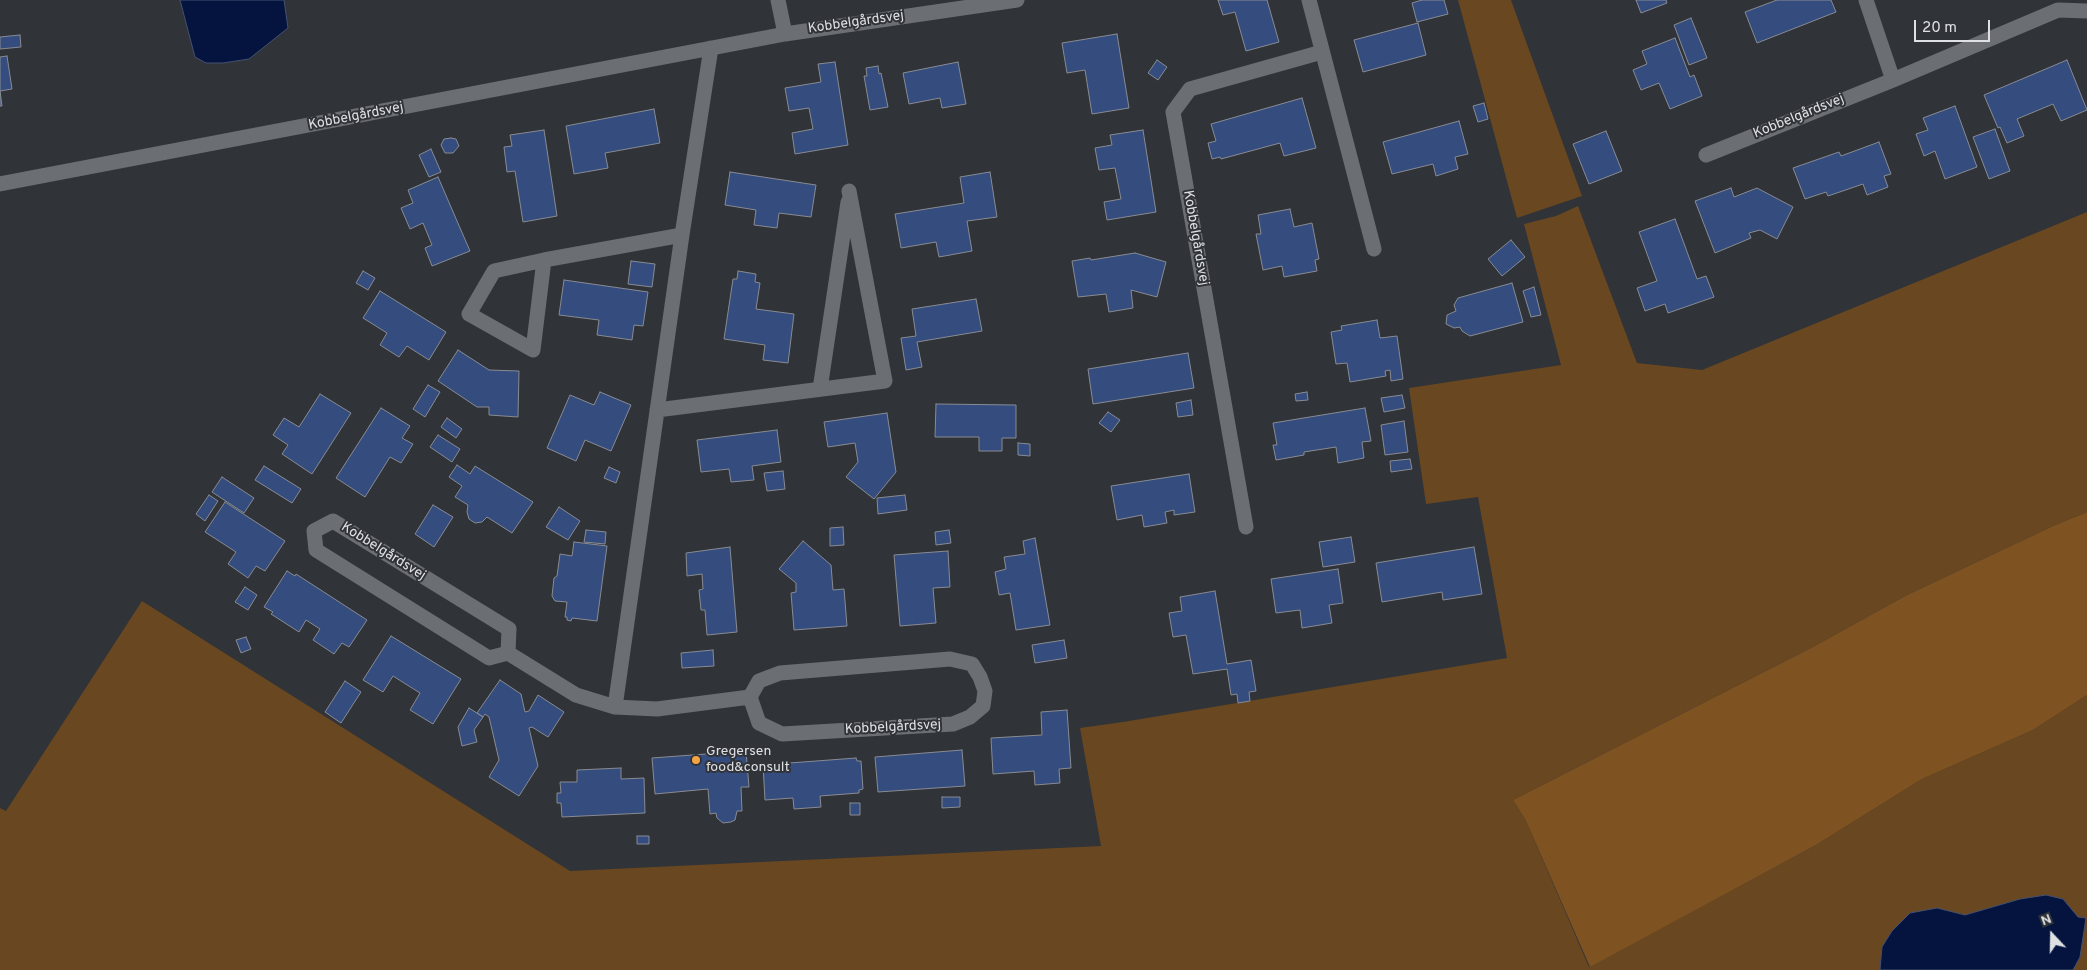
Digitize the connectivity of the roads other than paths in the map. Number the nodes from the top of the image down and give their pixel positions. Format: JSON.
{"nodes":[{"id":1,"x":778,"y":0,"type":"edge"},
{"id":2,"x":1017,"y":0,"type":"edge"},
{"id":3,"x":1309,"y":0,"type":"edge"},
{"id":4,"x":1866,"y":0,"type":"edge"},
{"id":5,"x":2087,"y":11,"type":"edge"},
{"id":6,"x":785,"y":34,"type":"junction"},
{"id":7,"x":711,"y":48,"type":"junction"},
{"id":8,"x":1322,"y":52,"type":"junction"},
{"id":9,"x":1892,"y":80,"type":"junction"},
{"id":10,"x":1706,"y":155,"type":"dead end"},
{"id":11,"x":0,"y":184,"type":"edge"},
{"id":12,"x":682,"y":235,"type":"junction"},
{"id":13,"x":1374,"y":249,"type":"dead end"},
{"id":14,"x":544,"y":260,"type":"junction"},
{"id":15,"x":820,"y":389,"type":"junction"},
{"id":16,"x":657,"y":410,"type":"junction"},
{"id":17,"x":1246,"y":527,"type":"dead end"},
{"id":18,"x":508,"y":654,"type":"junction"},
{"id":19,"x":750,"y":697,"type":"junction"},
{"id":20,"x":615,"y":707,"type":"junction"}],
"edges":[{"from":1,"to":6,"type":"street"},
{"from":2,"to":6,"type":"street","name":"Kobbelgårdsvej"},
{"from":3,"to":8,"type":"street"},
{"from":4,"to":9,"type":"street"},
{"from":5,"to":9,"type":"street","name":"Kobbelgårdsvej"},
{"from":6,"to":7,"type":"street","name":"Kobbelgårdsvej"},
{"from":7,"to":11,"type":"street","name":"Kobbelgårdsvej"},
{"from":7,"to":12,"type":"street"},
{"from":8,"to":13,"type":"street"},
{"from":8,"to":17,"type":"street","name":"Kobbelgårdsvej"},
{"from":9,"to":10,"type":"street","name":"Kobbelgårdsvej"},
{"from":12,"to":14,"type":"street"},
{"from":12,"to":16,"type":"street"},
{"from":14,"to":14,"type":"street"},
{"from":15,"to":15,"type":"street"},
{"from":15,"to":16,"type":"street"},
{"from":16,"to":20,"type":"street"},
{"from":18,"to":18,"type":"street","name":"Kobbelgårdsvej"},
{"from":18,"to":20,"type":"street"},
{"from":19,"to":19,"type":"street","name":"Kobbelgårdsvej"},
{"from":19,"to":20,"type":"street"}]}
